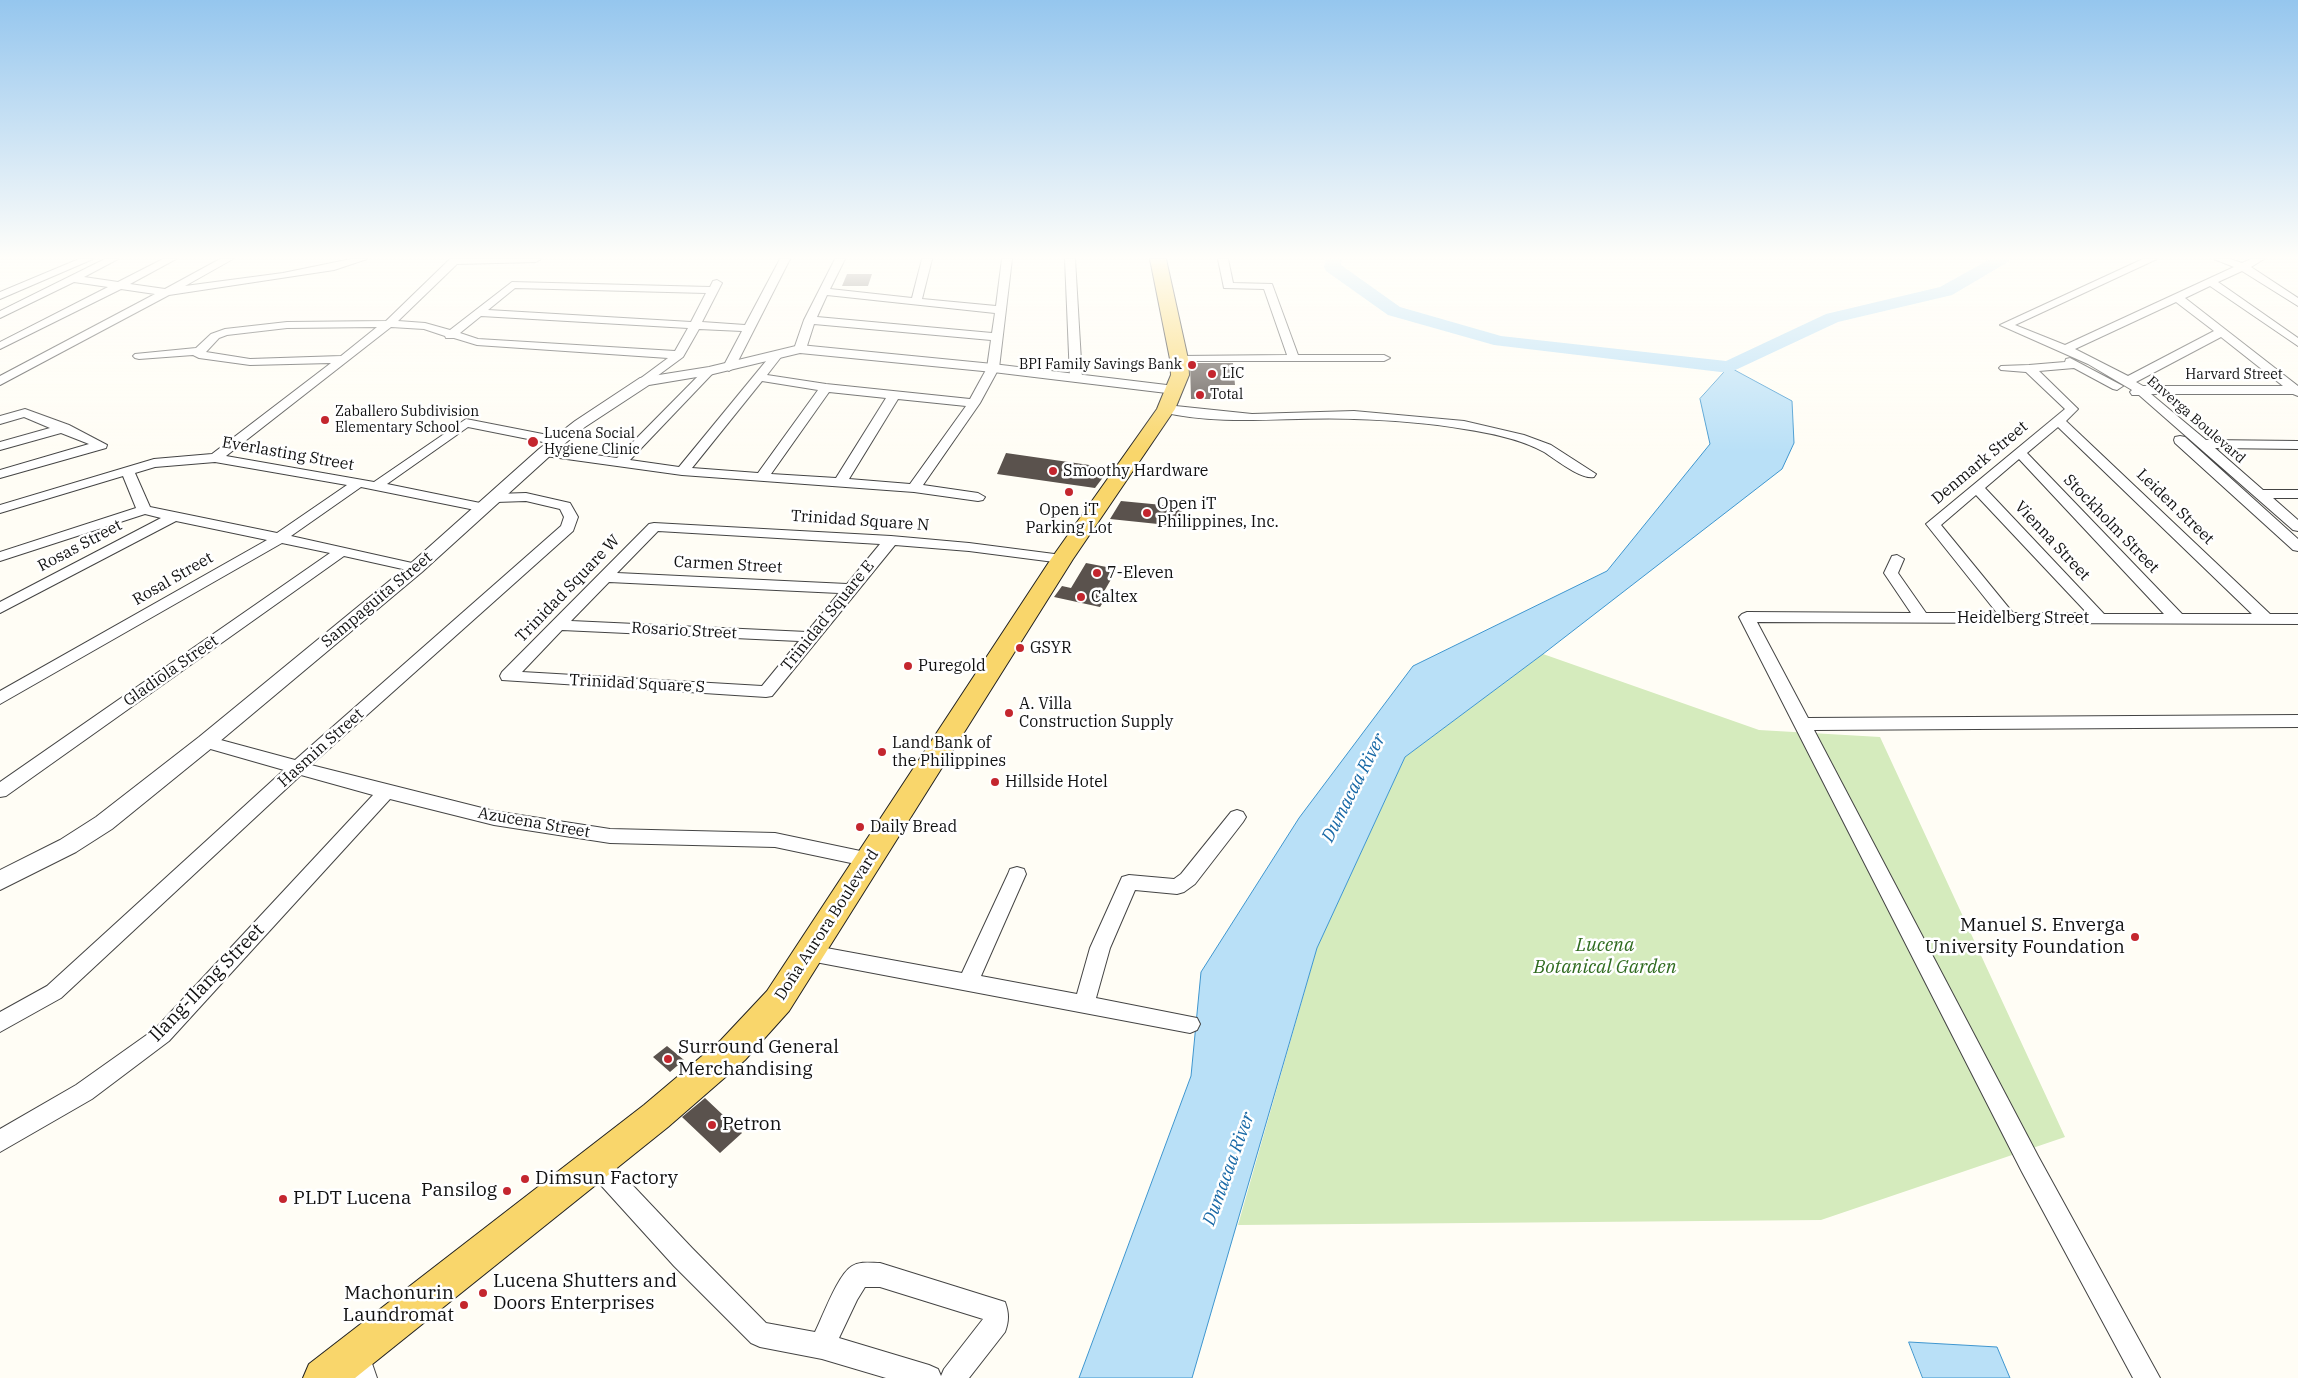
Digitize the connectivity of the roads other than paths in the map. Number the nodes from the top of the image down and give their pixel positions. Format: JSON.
{"nodes":[{"id":1,"x":45,"y":323,"type":"edge"},
{"id":2,"x":108,"y":323,"type":"edge"},
{"id":3,"x":465,"y":323,"type":"edge"},
{"id":4,"x":637,"y":323,"type":"edge"},
{"id":5,"x":696,"y":323,"type":"edge"},
{"id":6,"x":751,"y":323,"type":"edge"},
{"id":7,"x":809,"y":323,"type":"edge"},
{"id":8,"x":847,"y":323,"type":"edge"},
{"id":9,"x":1000,"y":323,"type":"edge"},
{"id":10,"x":1073,"y":323,"type":"edge"},
{"id":11,"x":1171,"y":323,"type":"edge"},
{"id":12,"x":1281,"y":323,"type":"edge"},
{"id":13,"x":2010,"y":323,"type":"edge"},
{"id":14,"x":2119,"y":323,"type":"edge"},
{"id":15,"x":2210,"y":323,"type":"edge"},
{"id":16,"x":2270,"y":323,"type":"edge"},
{"id":17,"x":389,"y":324,"type":"junction"},
{"id":18,"x":694,"y":327,"type":"junction"},
{"id":19,"x":748,"y":328,"type":"junction"},
{"id":20,"x":2221,"y":332,"type":"junction"},
{"id":21,"x":450,"y":336,"type":"junction"},
{"id":22,"x":998,"y":337,"type":"junction"},
{"id":23,"x":2298,"y":343,"type":"edge"},
{"id":24,"x":0,"y":346,"type":"edge"},
{"id":25,"x":800,"y":349,"type":"junction"},
{"id":26,"x":2066,"y":349,"type":"junction"},
{"id":27,"x":201,"y":351,"type":"junction"},
{"id":28,"x":679,"y":355,"type":"junction"},
{"id":29,"x":139,"y":356,"type":"dead end"},
{"id":30,"x":775,"y":357,"type":"junction"},
{"id":31,"x":1384,"y":358,"type":"dead end"},
{"id":32,"x":1179,"y":359,"type":"junction"},
{"id":33,"x":1294,"y":359,"type":"junction"},
{"id":34,"x":344,"y":360,"type":"junction"},
{"id":35,"x":2074,"y":364,"type":"junction"},
{"id":36,"x":729,"y":367,"type":"junction"},
{"id":37,"x":993,"y":368,"type":"junction"},
{"id":38,"x":2005,"y":368,"type":"dead end"},
{"id":39,"x":2029,"y":368,"type":"junction"},
{"id":40,"x":710,"y":371,"type":"junction"},
{"id":41,"x":758,"y":377,"type":"junction"},
{"id":42,"x":1076,"y":378,"type":"junction"},
{"id":43,"x":2128,"y":380,"type":"junction"},
{"id":44,"x":0,"y":381,"type":"edge"},
{"id":45,"x":645,"y":381,"type":"junction"},
{"id":46,"x":826,"y":388,"type":"junction"},
{"id":47,"x":1175,"y":390,"type":"junction"},
{"id":48,"x":2297,"y":391,"type":"edge"},
{"id":49,"x":2135,"y":392,"type":"junction"},
{"id":50,"x":894,"y":395,"type":"junction"},
{"id":51,"x":974,"y":403,"type":"junction"},
{"id":52,"x":1166,"y":409,"type":"junction"},
{"id":53,"x":0,"y":420,"type":"edge"},
{"id":54,"x":2059,"y":421,"type":"junction"},
{"id":55,"x":65,"y":428,"type":"junction"},
{"id":56,"x":2201,"y":444,"type":"junction"},
{"id":57,"x":2298,"y":445,"type":"edge"},
{"id":58,"x":0,"y":446,"type":"edge"},
{"id":59,"x":552,"y":447,"type":"junction"},
{"id":60,"x":2020,"y":453,"type":"junction"},
{"id":61,"x":215,"y":458,"type":"junction"},
{"id":62,"x":620,"y":463,"type":"junction"},
{"id":63,"x":127,"y":470,"type":"junction"},
{"id":64,"x":682,"y":471,"type":"junction"},
{"id":65,"x":0,"y":474,"type":"edge"},
{"id":66,"x":1589,"y":474,"type":"dead end"},
{"id":67,"x":761,"y":478,"type":"junction"},
{"id":68,"x":840,"y":483,"type":"junction"},
{"id":69,"x":359,"y":484,"type":"junction"},
{"id":70,"x":376,"y":486,"type":"junction"},
{"id":71,"x":914,"y":488,"type":"junction"},
{"id":72,"x":1978,"y":489,"type":"junction"},
{"id":73,"x":2258,"y":494,"type":"junction"},
{"id":74,"x":2298,"y":494,"type":"edge"},
{"id":75,"x":978,"y":497,"type":"dead end"},
{"id":76,"x":490,"y":503,"type":"junction"},
{"id":77,"x":0,"y":509,"type":"edge"},
{"id":78,"x":144,"y":510,"type":"junction"},
{"id":79,"x":176,"y":515,"type":"junction"},
{"id":80,"x":654,"y":527,"type":"joint"},
{"id":81,"x":2298,"y":528,"type":"edge"},
{"id":82,"x":278,"y":539,"type":"junction"},
{"id":83,"x":891,"y":540,"type":"junction"},
{"id":84,"x":2298,"y":547,"type":"edge"},
{"id":85,"x":342,"y":551,"type":"junction"},
{"id":86,"x":0,"y":557,"type":"edge"},
{"id":87,"x":1062,"y":559,"type":"junction"},
{"id":88,"x":1897,"y":559,"type":"dead end"},
{"id":89,"x":416,"y":568,"type":"junction"},
{"id":90,"x":604,"y":577,"type":"junction"},
{"id":91,"x":850,"y":589,"type":"junction"},
{"id":92,"x":0,"y":608,"type":"edge"},
{"id":93,"x":1921,"y":617,"type":"junction"},
{"id":94,"x":2008,"y":617,"type":"junction"},
{"id":95,"x":2100,"y":618,"type":"junction"},
{"id":96,"x":2178,"y":619,"type":"junction"},
{"id":97,"x":2266,"y":619,"type":"junction"},
{"id":98,"x":2298,"y":619,"type":"edge"},
{"id":99,"x":556,"y":625,"type":"junction"},
{"id":100,"x":811,"y":638,"type":"junction"},
{"id":101,"x":508,"y":676,"type":"joint"},
{"id":102,"x":766,"y":692,"type":"joint"},
{"id":103,"x":0,"y":698,"type":"edge"},
{"id":104,"x":2298,"y":721,"type":"edge"},
{"id":105,"x":1803,"y":724,"type":"junction"},
{"id":106,"x":206,"y":742,"type":"junction"},
{"id":107,"x":297,"y":768,"type":"junction"},
{"id":108,"x":0,"y":791,"type":"edge"},
{"id":109,"x":386,"y":792,"type":"junction"},
{"id":110,"x":1237,"y":817,"type":"dead end"},
{"id":111,"x":870,"y":860,"type":"junction"},
{"id":112,"x":1017,"y":874,"type":"dead end"},
{"id":113,"x":0,"y":881,"type":"edge"},
{"id":114,"x":810,"y":953,"type":"junction"},
{"id":115,"x":968,"y":982,"type":"junction"},
{"id":116,"x":1084,"y":1004,"type":"junction"},
{"id":117,"x":0,"y":1023,"type":"edge"},
{"id":118,"x":1190,"y":1024,"type":"dead end"},
{"id":119,"x":0,"y":1141,"type":"edge"},
{"id":120,"x":596,"y":1163,"type":"junction"},
{"id":121,"x":822,"y":1346,"type":"junction"},
{"id":122,"x":360,"y":1365,"type":"edge"},
{"id":123,"x":323,"y":1378,"type":"edge"},
{"id":124,"x":929,"y":1378,"type":"edge"},
{"id":125,"x":954,"y":1378,"type":"edge"},
{"id":126,"x":2147,"y":1378,"type":"edge"}],
"edges":[{"from":1,"to":24,"type":"street"},
{"from":2,"to":44,"type":"street"},
{"from":3,"to":21,"type":"street"},
{"from":4,"to":18,"type":"street"},
{"from":5,"to":18,"type":"street","name":"Sampaguita Street"},
{"from":6,"to":19,"type":"street"},
{"from":7,"to":25,"type":"street"},
{"from":8,"to":22,"type":"street"},
{"from":9,"to":22,"type":"street"},
{"from":10,"to":42,"type":"street"},
{"from":11,"to":32,"type":"main road","name":"Doña Aurora Boulevard"},
{"from":12,"to":33,"type":"street"},
{"from":13,"to":26,"type":"street"},
{"from":14,"to":26,"type":"street"},
{"from":15,"to":20,"type":"street"},
{"from":16,"to":23,"type":"street"},
{"from":17,"to":21,"type":"street"},
{"from":17,"to":27,"type":"street"},
{"from":17,"to":34,"type":"street"},
{"from":18,"to":19,"type":"street"},
{"from":18,"to":28,"type":"street","name":"Sampaguita Street"},
{"from":19,"to":36,"type":"street"},
{"from":20,"to":43,"type":"street"},
{"from":20,"to":48,"type":"street"},
{"from":21,"to":28,"type":"street"},
{"from":22,"to":37,"type":"street"},
{"from":25,"to":30,"type":"street"},
{"from":25,"to":37,"type":"street"},
{"from":26,"to":35,"type":"street"},
{"from":26,"to":43,"type":"street","name":"Enverga Boulevard"},
{"from":27,"to":29,"type":"street"},
{"from":27,"to":34,"type":"street"},
{"from":28,"to":45,"type":"street","name":"Sampaguita Street"},
{"from":30,"to":36,"type":"street"},
{"from":30,"to":41,"type":"street"},
{"from":31,"to":33,"type":"street"},
{"from":32,"to":33,"type":"street"},
{"from":32,"to":47,"type":"main road","name":"Doña Aurora Boulevard"},
{"from":34,"to":61,"type":"street"},
{"from":35,"to":39,"type":"street"},
{"from":35,"to":49,"type":"street"},
{"from":36,"to":40,"type":"street"},
{"from":37,"to":42,"type":"street"},
{"from":37,"to":51,"type":"street"},
{"from":38,"to":39,"type":"street"},
{"from":39,"to":54,"type":"street","name":"Denmark Street"},
{"from":40,"to":45,"type":"street"},
{"from":40,"to":62,"type":"street"},
{"from":41,"to":46,"type":"street"},
{"from":41,"to":64,"type":"street"},
{"from":42,"to":47,"type":"street"},
{"from":43,"to":49,"type":"street","name":"Enverga Boulevard"},
{"from":45,"to":59,"type":"street","name":"Sampaguita Street"},
{"from":46,"to":50,"type":"street"},
{"from":46,"to":67,"type":"street"},
{"from":47,"to":52,"type":"main road","name":"Doña Aurora Boulevard"},
{"from":48,"to":49,"type":"street","name":"Harvard Street"},
{"from":49,"to":56,"type":"street","name":"Enverga Boulevard"},
{"from":49,"to":84,"type":"street"},
{"from":50,"to":51,"type":"street"},
{"from":50,"to":68,"type":"street"},
{"from":51,"to":71,"type":"street"},
{"from":52,"to":66,"type":"street"},
{"from":52,"to":87,"type":"main road","name":"Doña Aurora Boulevard"},
{"from":53,"to":55,"type":"street"},
{"from":54,"to":60,"type":"street","name":"Denmark Street"},
{"from":54,"to":97,"type":"street","name":"Leiden Street"},
{"from":55,"to":58,"type":"street"},
{"from":55,"to":65,"type":"street"},
{"from":56,"to":57,"type":"street"},
{"from":56,"to":73,"type":"street","name":"Enverga Boulevard"},
{"from":59,"to":62,"type":"street"},
{"from":59,"to":70,"type":"street"},
{"from":59,"to":76,"type":"street","name":"Sampaguita Street"},
{"from":60,"to":72,"type":"street","name":"Denmark Street"},
{"from":60,"to":96,"type":"street","name":"Stockholm Street"},
{"from":61,"to":63,"type":"street","name":"Everlasting Street"},
{"from":61,"to":69,"type":"street","name":"Everlasting Street"},
{"from":62,"to":64,"type":"street"},
{"from":63,"to":77,"type":"street","name":"Everlasting Street"},
{"from":63,"to":78,"type":"street"},
{"from":64,"to":67,"type":"street"},
{"from":67,"to":68,"type":"street"},
{"from":68,"to":71,"type":"street"},
{"from":69,"to":70,"type":"street","name":"Everlasting Street"},
{"from":69,"to":82,"type":"street","name":"Rosal Street"},
{"from":70,"to":76,"type":"street","name":"Everlasting Street"},
{"from":71,"to":75,"type":"street"},
{"from":72,"to":94,"type":"street","name":"Denmark Street"},
{"from":72,"to":95,"type":"street","name":"Vienna Street"},
{"from":73,"to":74,"type":"street"},
{"from":73,"to":81,"type":"street","name":"Enverga Boulevard"},
{"from":76,"to":89,"type":"street","name":"Sampaguita Street"},
{"from":76,"to":107,"type":"street","name":"Hasmin Street"},
{"from":78,"to":79,"type":"street"},
{"from":78,"to":86,"type":"street"},
{"from":79,"to":82,"type":"street"},
{"from":79,"to":92,"type":"street","name":"Rosas Street"},
{"from":80,"to":83,"type":"street","name":"Trinidad Square N"},
{"from":80,"to":90,"type":"street","name":"Trinidad Square W"},
{"from":82,"to":85,"type":"street"},
{"from":82,"to":103,"type":"street","name":"Rosal Street"},
{"from":83,"to":87,"type":"street","name":"Trinidad Square N"},
{"from":83,"to":91,"type":"street","name":"Trinidad Square E"},
{"from":85,"to":89,"type":"street"},
{"from":85,"to":108,"type":"street","name":"Gladiola Street"},
{"from":87,"to":111,"type":"main road","name":"Doña Aurora Boulevard"},
{"from":88,"to":93,"type":"street"},
{"from":89,"to":106,"type":"street","name":"Sampaguita Street"},
{"from":90,"to":91,"type":"street","name":"Carmen Street"},
{"from":90,"to":99,"type":"street","name":"Trinidad Square W"},
{"from":91,"to":100,"type":"street","name":"Trinidad Square E"},
{"from":93,"to":94,"type":"street","name":"Heidelberg Street"},
{"from":93,"to":105,"type":"street","name":"Heidelberg Street"},
{"from":94,"to":95,"type":"street","name":"Heidelberg Street"},
{"from":95,"to":96,"type":"street","name":"Heidelberg Street"},
{"from":96,"to":97,"type":"street","name":"Heidelberg Street"},
{"from":97,"to":98,"type":"street","name":"Heidelberg Street"},
{"from":99,"to":100,"type":"street","name":"Rosario Street"},
{"from":99,"to":101,"type":"street","name":"Trinidad Square W"},
{"from":100,"to":102,"type":"street","name":"Trinidad Square E"},
{"from":101,"to":102,"type":"street","name":"Trinidad Square S"},
{"from":104,"to":105,"type":"street"},
{"from":105,"to":126,"type":"street"},
{"from":106,"to":107,"type":"street","name":"Azucena Street"},
{"from":106,"to":113,"type":"street","name":"Sampaguita Street"},
{"from":107,"to":109,"type":"street","name":"Azucena Street"},
{"from":107,"to":117,"type":"street","name":"Hasmin Street"},
{"from":109,"to":111,"type":"street","name":"Azucena Street"},
{"from":109,"to":119,"type":"street","name":"Ilang-Ilang Street"},
{"from":110,"to":116,"type":"street"},
{"from":111,"to":114,"type":"main road","name":"Doña Aurora Boulevard"},
{"from":112,"to":115,"type":"street"},
{"from":114,"to":115,"type":"street"},
{"from":114,"to":120,"type":"main road","name":"Doña Aurora Boulevard"},
{"from":115,"to":116,"type":"street"},
{"from":116,"to":118,"type":"street"},
{"from":120,"to":121,"type":"street"},
{"from":120,"to":122,"type":"main road","name":"Doña Aurora Boulevard"},
{"from":121,"to":124,"type":"street"},
{"from":121,"to":125,"type":"street"},
{"from":122,"to":123,"type":"main road","name":"Doña Aurora Boulevard"}]}
